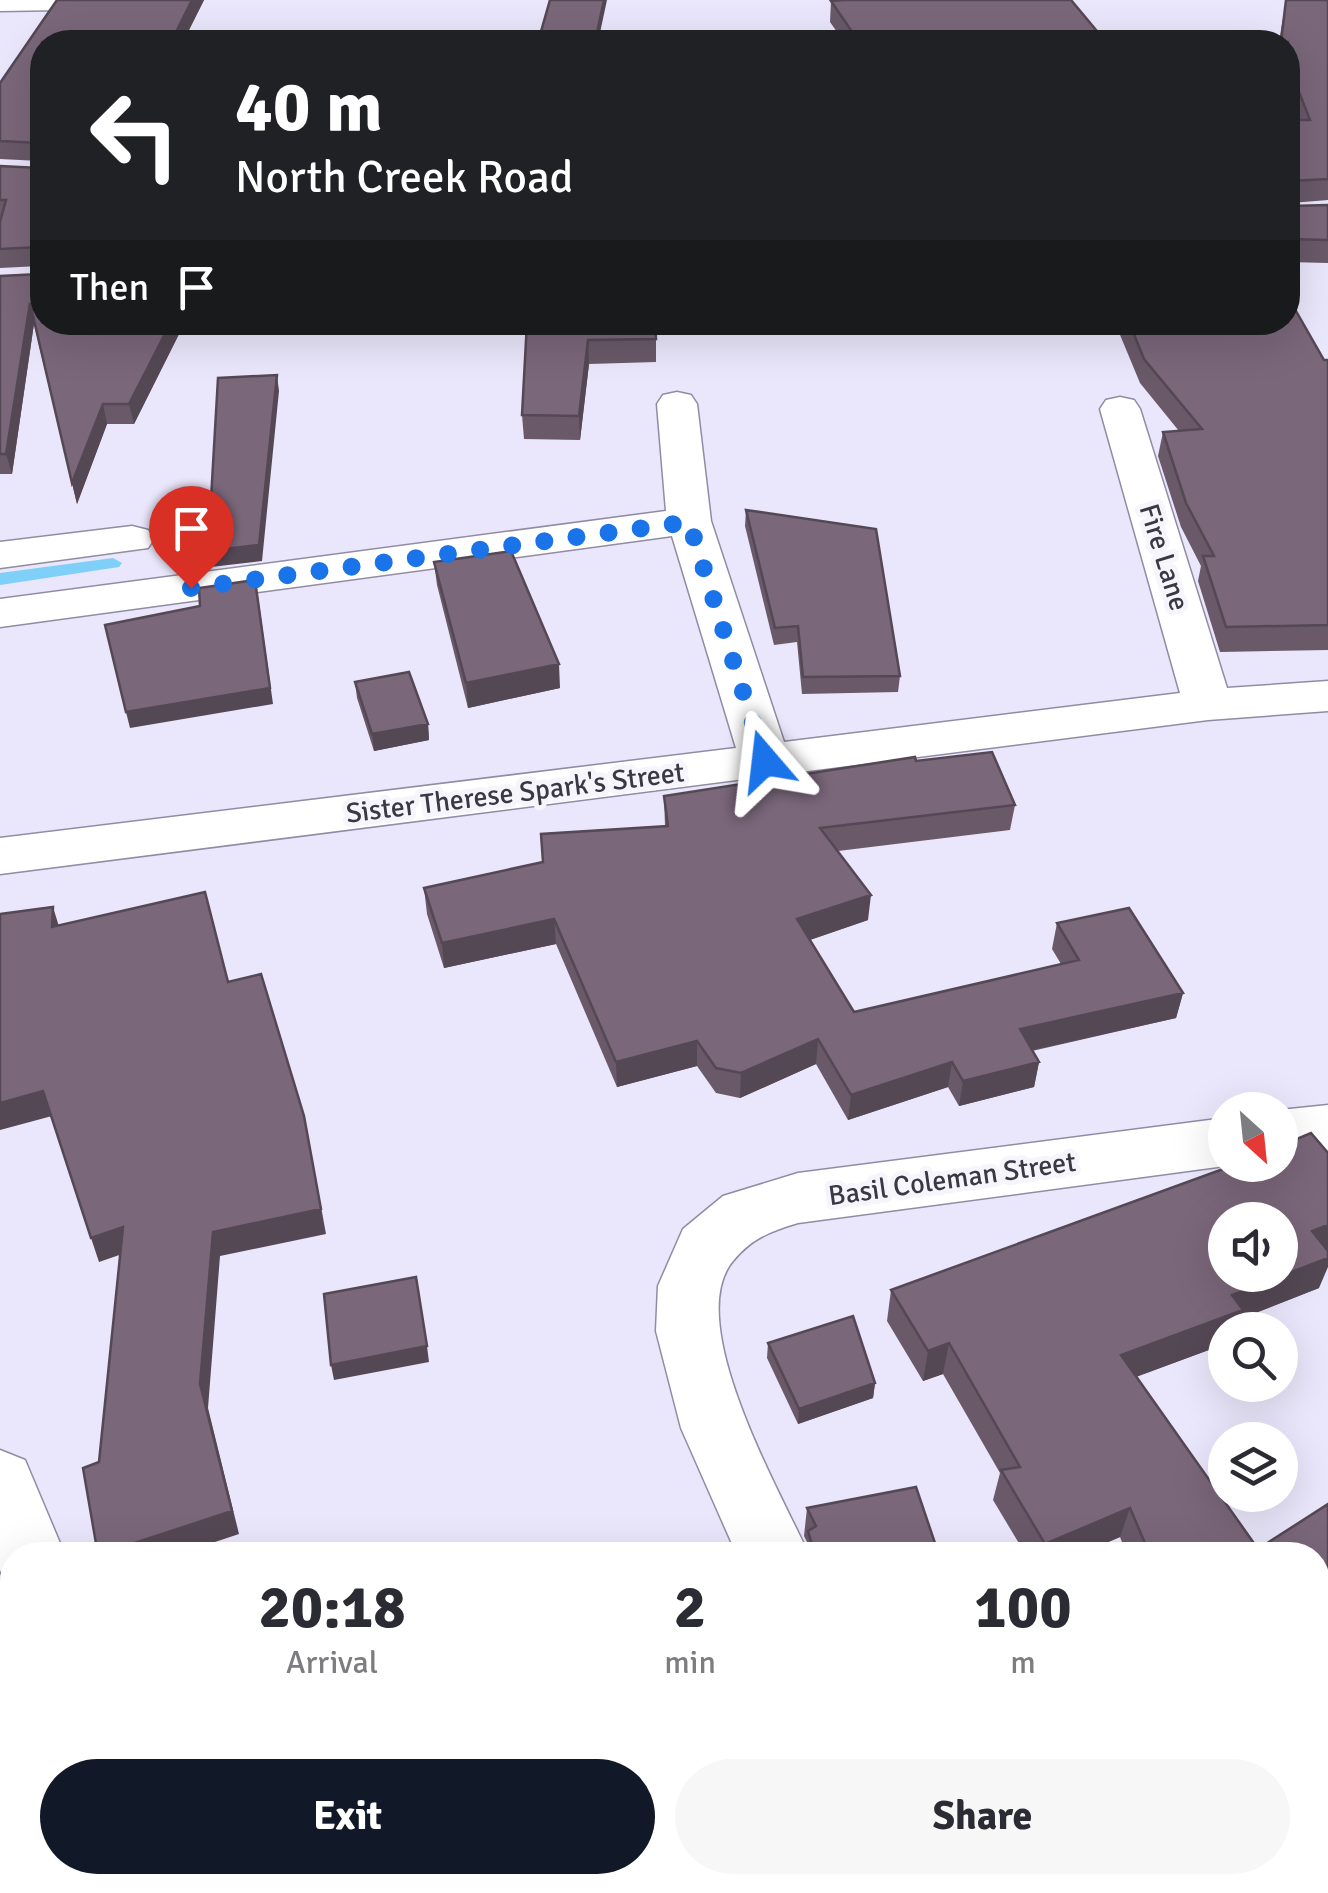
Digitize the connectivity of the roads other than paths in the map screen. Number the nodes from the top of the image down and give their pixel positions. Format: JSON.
{"nodes":[{"id":1,"x":122,"y":0,"type":"edge"},
{"id":2,"x":0,"y":2,"type":"edge"},
{"id":3,"x":677,"y":404,"type":"dead end"},
{"id":4,"x":1120,"y":410,"type":"dead end"},
{"id":5,"x":689,"y":522,"type":"junction"},
{"id":6,"x":132,"y":539,"type":"dead end"},
{"id":7,"x":0,"y":555,"type":"edge"},
{"id":8,"x":0,"y":613,"type":"edge"},
{"id":9,"x":1328,"y":696,"type":"edge"},
{"id":10,"x":1208,"y":705,"type":"junction"},
{"id":11,"x":765,"y":761,"type":"junction"},
{"id":12,"x":0,"y":856,"type":"edge"},
{"id":13,"x":1328,"y":1128,"type":"edge"},
{"id":14,"x":1298,"y":1132,"type":"edge"},
{"id":15,"x":1208,"y":1144,"type":"edge"},
{"id":16,"x":0,"y":1482,"type":"edge"},
{"id":17,"x":24,"y":1542,"type":"edge"},
{"id":18,"x":767,"y":1542,"type":"edge"}],
"edges":[{"from":1,"to":2,"type":"street"},
{"from":3,"to":5,"type":"street"},
{"from":4,"to":10,"type":"street","name":"Fire Lane"},
{"from":5,"to":8,"type":"street"},
{"from":5,"to":11,"type":"street"},
{"from":6,"to":7,"type":"street"},
{"from":9,"to":10,"type":"street","name":"Sister Therese Spark's Street"},
{"from":10,"to":11,"type":"street","name":"Sister Therese Spark's Street"},
{"from":11,"to":12,"type":"street","name":"Sister Therese Spark's Street"},
{"from":13,"to":14,"type":"street"},
{"from":15,"to":18,"type":"street","name":"Basil Coleman Street"},
{"from":16,"to":17,"type":"street"}]}
